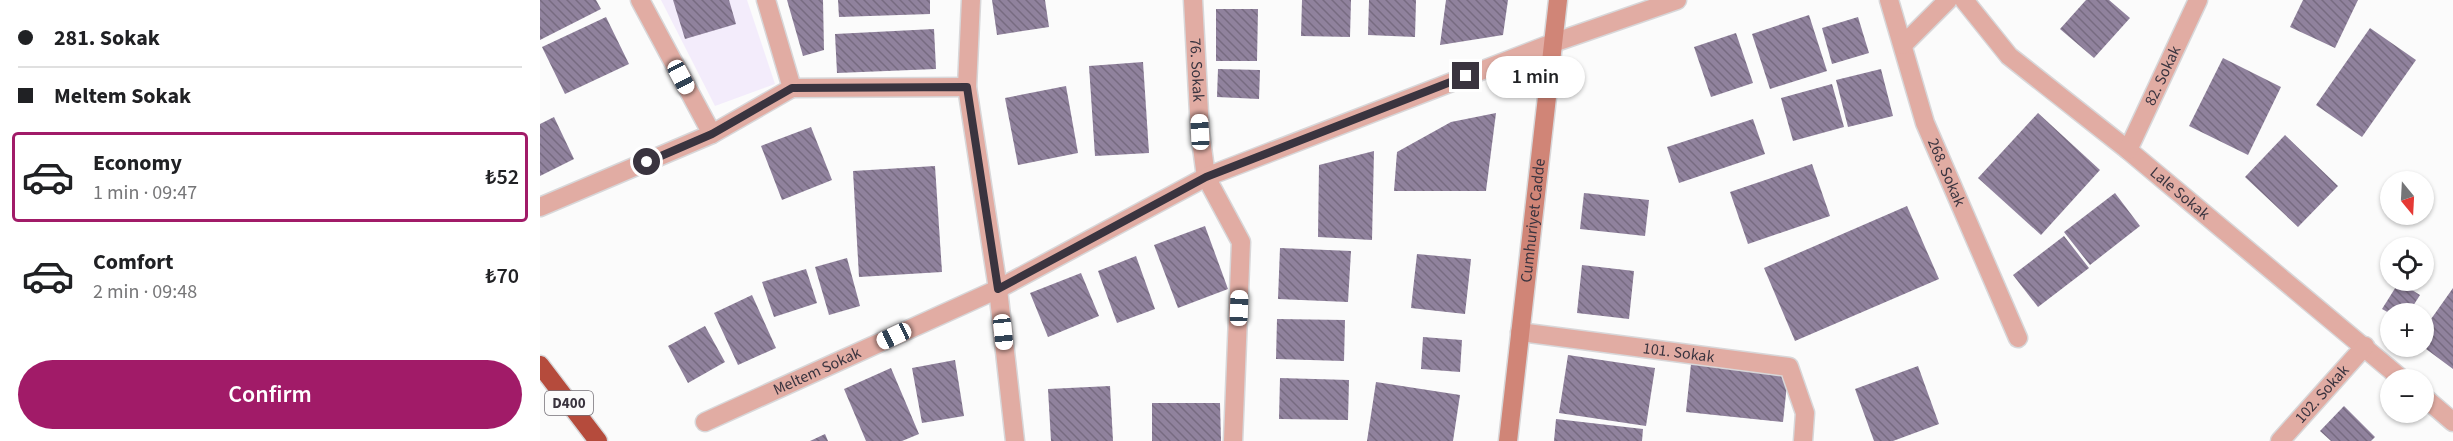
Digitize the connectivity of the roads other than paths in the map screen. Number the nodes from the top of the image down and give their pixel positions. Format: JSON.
{"nodes":[{"id":1,"x":640,"y":0,"type":"edge"},
{"id":2,"x":766,"y":0,"type":"edge"},
{"id":3,"x":971,"y":0,"type":"edge"},
{"id":4,"x":1193,"y":0,"type":"edge"},
{"id":5,"x":1558,"y":0,"type":"edge"},
{"id":6,"x":1677,"y":0,"type":"edge"},
{"id":7,"x":1889,"y":0,"type":"edge"},
{"id":8,"x":1948,"y":0,"type":"edge"},
{"id":9,"x":1964,"y":0,"type":"edge"},
{"id":10,"x":2198,"y":0,"type":"edge"},
{"id":11,"x":1553,"y":43,"type":"junction"},
{"id":12,"x":1903,"y":45,"type":"junction"},
{"id":13,"x":967,"y":87,"type":"junction"},
{"id":14,"x":792,"y":88,"type":"junction"},
{"id":15,"x":712,"y":134,"type":"junction"},
{"id":16,"x":2128,"y":150,"type":"junction"},
{"id":17,"x":1206,"y":177,"type":"junction"},
{"id":18,"x":540,"y":207,"type":"edge"},
{"id":19,"x":998,"y":289,"type":"junction"},
{"id":20,"x":1521,"y":332,"type":"junction"},
{"id":21,"x":2018,"y":338,"type":"dead end"},
{"id":22,"x":2365,"y":346,"type":"junction"},
{"id":23,"x":540,"y":365,"type":"edge"},
{"id":24,"x":2391,"y":369,"type":"edge"},
{"id":25,"x":2434,"y":406,"type":"edge"},
{"id":26,"x":705,"y":422,"type":"dead end"},
{"id":27,"x":2453,"y":422,"type":"edge"},
{"id":28,"x":598,"y":441,"type":"edge"},
{"id":29,"x":1015,"y":441,"type":"edge"},
{"id":30,"x":1233,"y":441,"type":"edge"},
{"id":31,"x":1508,"y":441,"type":"edge"},
{"id":32,"x":1803,"y":441,"type":"edge"},
{"id":33,"x":2280,"y":441,"type":"edge"}],
"edges":[{"from":1,"to":15,"type":"street"},
{"from":2,"to":14,"type":"street"},
{"from":3,"to":13,"type":"street"},
{"from":4,"to":17,"type":"street","name":"76. Sokak"},
{"from":5,"to":11,"type":"street","name":"Cumhuriyet Cadde"},
{"from":6,"to":11,"type":"street","name":"Meltem Sokak"},
{"from":7,"to":12,"type":"street","name":"268. Sokak"},
{"from":8,"to":12,"type":"street"},
{"from":9,"to":16,"type":"street","name":"Lale Sokak"},
{"from":10,"to":16,"type":"street","name":"82. Sokak"},
{"from":11,"to":17,"type":"street","name":"Meltem Sokak"},
{"from":11,"to":20,"type":"street","name":"Cumhuriyet Cadde"},
{"from":12,"to":21,"type":"street","name":"268. Sokak"},
{"from":13,"to":14,"type":"street"},
{"from":13,"to":19,"type":"street"},
{"from":14,"to":15,"type":"street"},
{"from":15,"to":18,"type":"street"},
{"from":16,"to":22,"type":"street","name":"Lale Sokak"},
{"from":17,"to":19,"type":"street","name":"Meltem Sokak"},
{"from":17,"to":30,"type":"street"},
{"from":19,"to":26,"type":"street","name":"Meltem Sokak"},
{"from":19,"to":29,"type":"street"},
{"from":20,"to":31,"type":"street","name":"Cumhuriyet Cadde"},
{"from":20,"to":32,"type":"street","name":"101. Sokak"},
{"from":22,"to":24,"type":"street","name":"Lale Sokak"},
{"from":22,"to":33,"type":"street","name":"102. Sokak"},
{"from":23,"to":28,"type":"highway","number":"D400"},
{"from":25,"to":27,"type":"street"}]}
